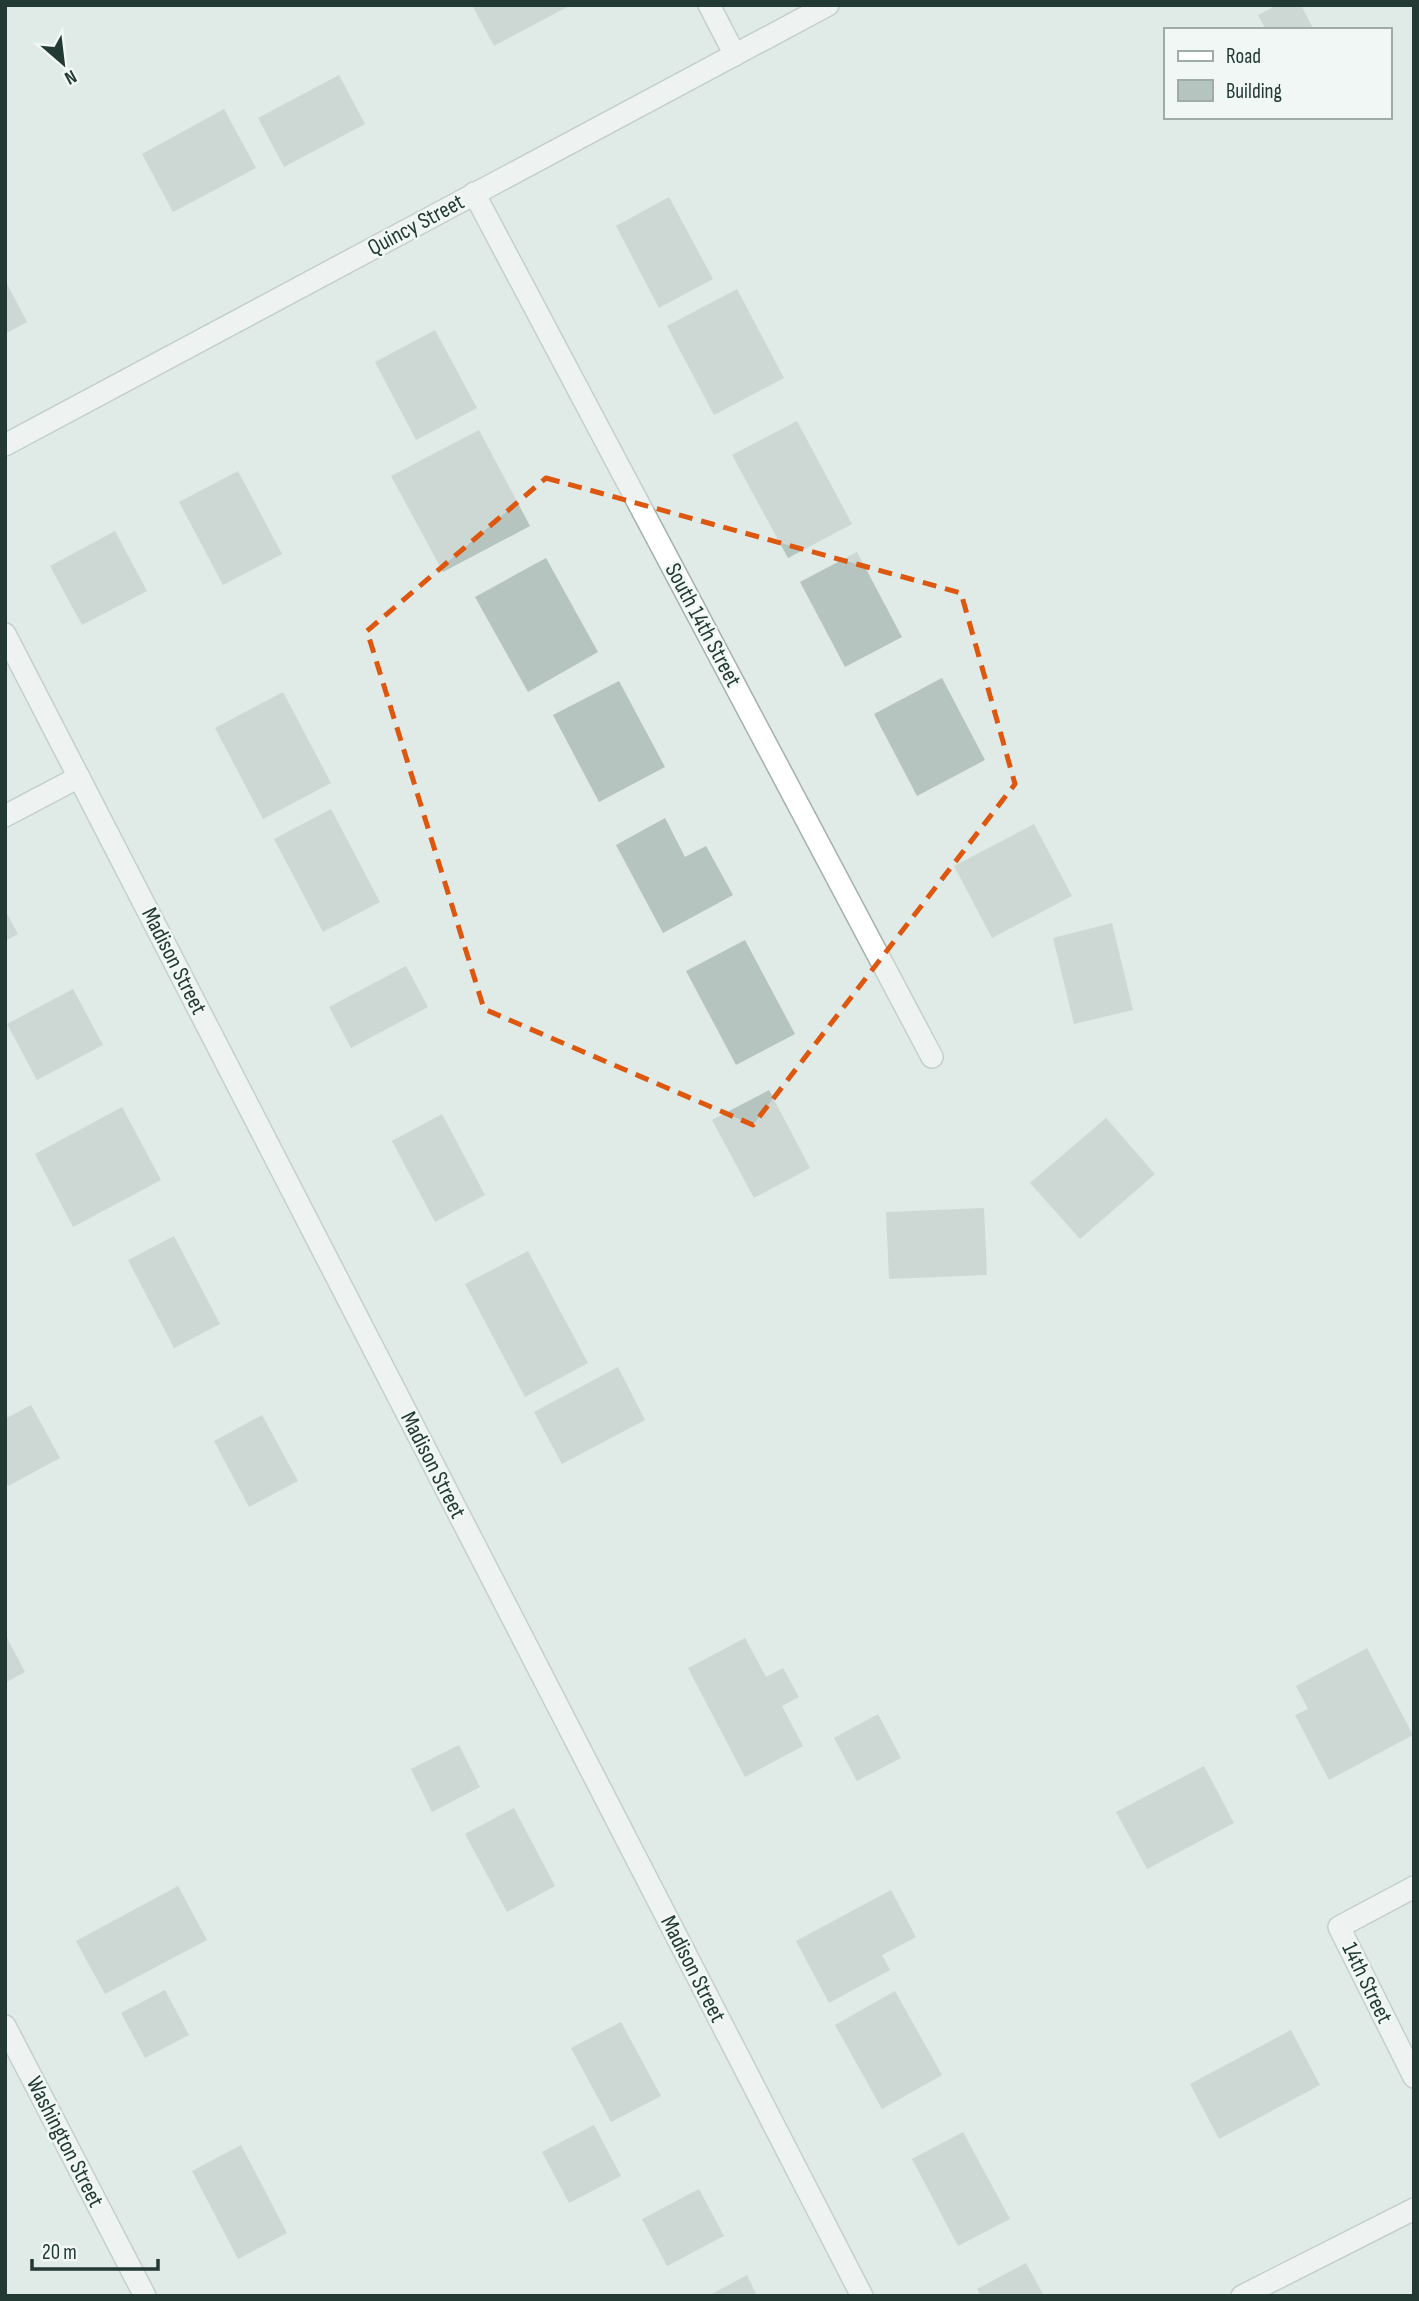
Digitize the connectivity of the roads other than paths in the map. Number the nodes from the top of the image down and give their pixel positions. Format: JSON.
{"nodes":[{"id":1,"x":709,"y":5,"type":"edge"},
{"id":2,"x":828,"y":5,"type":"edge"},
{"id":3,"x":735,"y":55,"type":"junction"},
{"id":4,"x":474,"y":193,"type":"junction"},
{"id":5,"x":5,"y":445,"type":"edge"},
{"id":6,"x":5,"y":634,"type":"edge"},
{"id":7,"x":79,"y":777,"type":"junction"},
{"id":8,"x":5,"y":816,"type":"edge"},
{"id":9,"x":932,"y":1057,"type":"dead end"},
{"id":10,"x":1414,"y":1887,"type":"edge"},
{"id":11,"x":5,"y":2026,"type":"edge"},
{"id":12,"x":1414,"y":2077,"type":"edge"},
{"id":13,"x":1414,"y":2209,"type":"edge"},
{"id":14,"x":145,"y":2296,"type":"edge"},
{"id":15,"x":862,"y":2296,"type":"edge"},
{"id":16,"x":1242,"y":2296,"type":"edge"}],
"edges":[{"from":1,"to":3,"type":"street"},
{"from":2,"to":3,"type":"street","name":"Quincy Street"},
{"from":3,"to":4,"type":"street","name":"Quincy Street"},
{"from":4,"to":5,"type":"street","name":"Quincy Street"},
{"from":4,"to":9,"type":"street","name":"South 14th Street"},
{"from":6,"to":7,"type":"street","name":"Madison Street"},
{"from":7,"to":8,"type":"street"},
{"from":7,"to":15,"type":"street","name":"Madison Street"},
{"from":10,"to":12,"type":"street","name":"14th Street"},
{"from":11,"to":14,"type":"street","name":"Washington Street"},
{"from":13,"to":16,"type":"street"}]}
